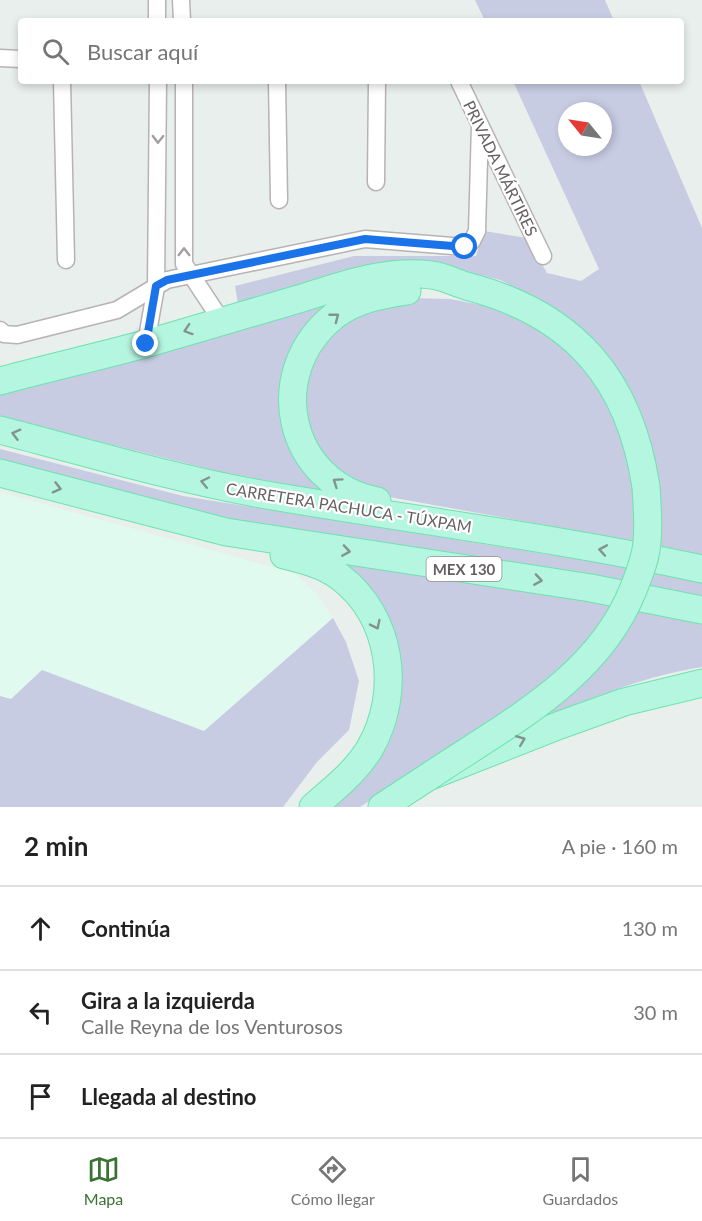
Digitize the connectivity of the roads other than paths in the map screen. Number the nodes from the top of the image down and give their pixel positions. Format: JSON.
{"nodes":[{"id":1,"x":157,"y":0,"type":"edge"},
{"id":2,"x":181,"y":0,"type":"edge"},
{"id":3,"x":157,"y":18,"type":"edge"},
{"id":4,"x":182,"y":18,"type":"edge"},
{"id":5,"x":0,"y":58,"type":"edge"},
{"id":6,"x":18,"y":59,"type":"edge"},
{"id":7,"x":62,"y":84,"type":"edge"},
{"id":8,"x":158,"y":84,"type":"edge"},
{"id":9,"x":184,"y":84,"type":"edge"},
{"id":10,"x":277,"y":84,"type":"edge"},
{"id":11,"x":377,"y":84,"type":"edge"},
{"id":12,"x":460,"y":84,"type":"edge"},
{"id":13,"x":480,"y":125,"type":"junction"},
{"id":14,"x":376,"y":182,"type":"dead end"},
{"id":15,"x":279,"y":200,"type":"dead end"},
{"id":16,"x":543,"y":256,"type":"dead end"},
{"id":17,"x":66,"y":260,"type":"dead end"},
{"id":18,"x":190,"y":277,"type":"junction"},
{"id":19,"x":156,"y":286,"type":"junction"},
{"id":20,"x":468,"y":287,"type":"junction"},
{"id":21,"x":221,"y":320,"type":"junction"},
{"id":22,"x":2,"y":332,"type":"edge"},
{"id":23,"x":146,"y":344,"type":"junction"},
{"id":24,"x":0,"y":381,"type":"edge"},
{"id":25,"x":0,"y":429,"type":"edge"},
{"id":26,"x":0,"y":473,"type":"edge"},
{"id":27,"x":449,"y":523,"type":"junction"},
{"id":28,"x":226,"y":532,"type":"junction"},
{"id":29,"x":702,"y":569,"type":"edge"},
{"id":30,"x":702,"y":610,"type":"edge"},
{"id":31,"x":702,"y":683,"type":"edge"},
{"id":32,"x":428,"y":777,"type":"junction"},
{"id":33,"x":313,"y":807,"type":"edge"},
{"id":34,"x":382,"y":807,"type":"edge"}],
"edges":[{"from":1,"to":3,"type":"street"},
{"from":2,"to":4,"type":"street"},
{"from":5,"to":6,"type":"street"},
{"from":7,"to":17,"type":"street"},
{"from":8,"to":19,"type":"street","one_way":true},
{"from":18,"to":9,"type":"street","one_way":true},
{"from":10,"to":15,"type":"street"},
{"from":11,"to":14,"type":"street"},
{"from":12,"to":13,"type":"street","name":"PRIVADA MÁRTIRES"},
{"from":13,"to":16,"type":"street","name":"PRIVADA MÁRTIRES"},
{"from":13,"to":18,"type":"street"},
{"from":18,"to":19,"type":"street"},
{"from":18,"to":21,"type":"street"},
{"from":19,"to":22,"type":"street"},
{"from":19,"to":23,"type":"street"},
{"from":20,"to":21,"type":"main road"},
{"from":27,"to":20,"type":"main road","one_way":true},
{"from":20,"to":32,"type":"main road","bridge":true},
{"from":21,"to":23,"type":"main road","one_way":true},
{"from":23,"to":24,"type":"main road"},
{"from":27,"to":25,"type":"main road","name":"CARRETERA PACHUCA - TÚXPAM","one_way":true},
{"from":26,"to":28,"type":"main road","number":"MEX 130","one_way":true},
{"from":29,"to":27,"type":"main road","name":"CARRETERA PACHUCA - TÚXPAM","one_way":true},
{"from":28,"to":30,"type":"main road","number":"MEX 130","one_way":true},
{"from":28,"to":33,"type":"main road","one_way":true},
{"from":32,"to":31,"type":"main road","one_way":true},
{"from":32,"to":34,"type":"main road"}]}
